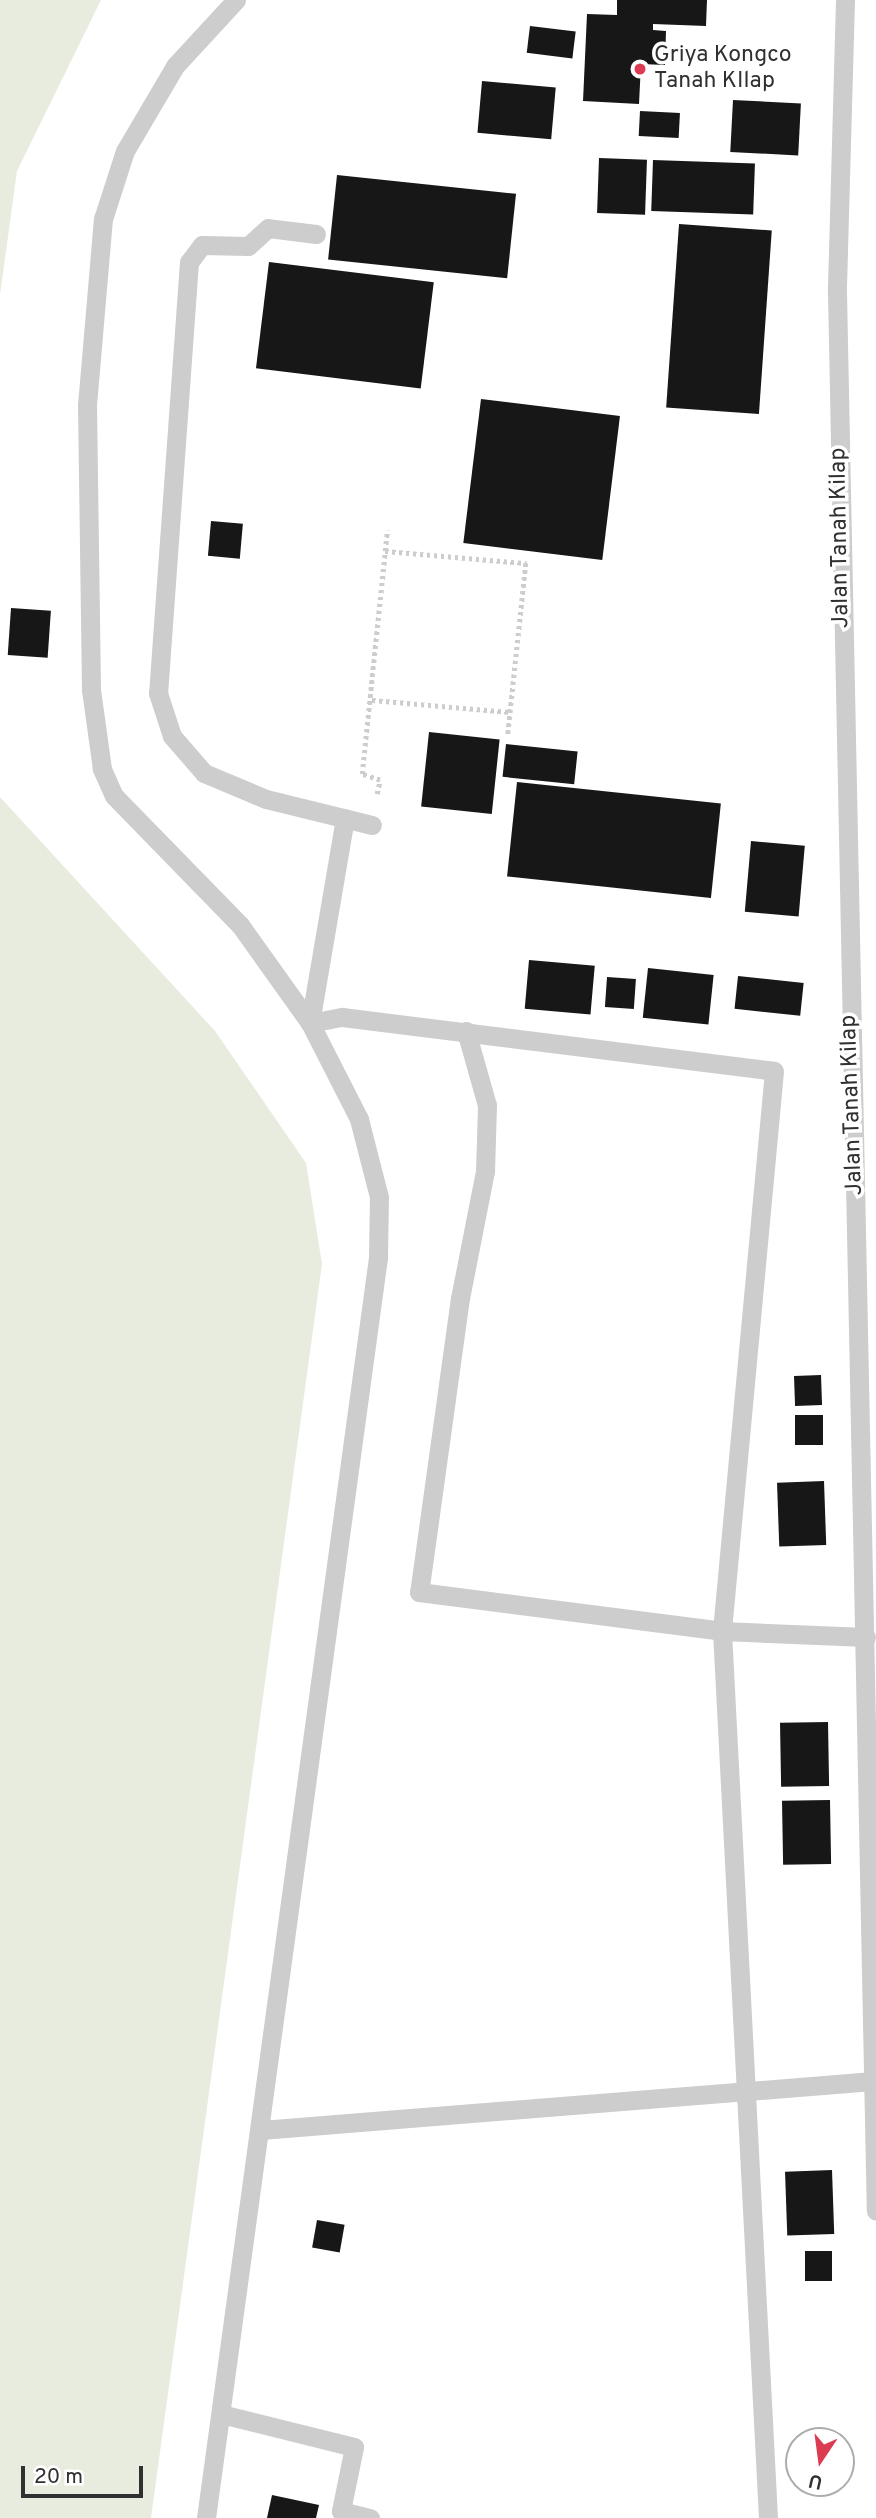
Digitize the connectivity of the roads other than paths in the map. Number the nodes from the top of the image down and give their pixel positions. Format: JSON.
{"nodes":[{"id":1,"x":236,"y":0,"type":"edge"},
{"id":2,"x":845,"y":0,"type":"edge"},
{"id":3,"x":316,"y":234,"type":"dead end"},
{"id":4,"x":345,"y":818,"type":"junction"},
{"id":5,"x":372,"y":825,"type":"road end"},
{"id":6,"x":310,"y":1023,"type":"junction"},
{"id":7,"x":466,"y":1031,"type":"junction"},
{"id":8,"x":722,"y":1631,"type":"junction"},
{"id":9,"x":866,"y":1636,"type":"junction"},
{"id":10,"x":873,"y":2081,"type":"junction"},
{"id":11,"x":746,"y":2092,"type":"junction"},
{"id":12,"x":261,"y":2130,"type":"junction"},
{"id":13,"x":876,"y":2210,"type":"edge"},
{"id":14,"x":221,"y":2414,"type":"junction"},
{"id":15,"x":206,"y":2518,"type":"edge"},
{"id":16,"x":370,"y":2518,"type":"edge"},
{"id":17,"x":768,"y":2518,"type":"edge"}],
"edges":[{"from":1,"to":6,"type":"lane"},
{"from":2,"to":9,"type":"lane","name":"Jalan Tanah Kilap"},
{"from":3,"to":4,"type":"lane"},
{"from":4,"to":5,"type":"lane"},
{"from":4,"to":6,"type":"lane"},
{"from":6,"to":7,"type":"lane"},
{"from":6,"to":12,"type":"lane"},
{"from":7,"to":8,"type":"lane"},
{"from":7,"to":8,"type":"lane"},
{"from":8,"to":9,"type":"lane"},
{"from":8,"to":11,"type":"lane"},
{"from":9,"to":10,"type":"lane","name":"Jalan Tanah Kilap"},
{"from":10,"to":11,"type":"lane"},
{"from":10,"to":13,"type":"lane","name":"Jalan Tanah Kilap"},
{"from":11,"to":12,"type":"lane"},
{"from":11,"to":17,"type":"lane"},
{"from":12,"to":14,"type":"lane"},
{"from":14,"to":15,"type":"lane"},
{"from":14,"to":16,"type":"lane"}]}
